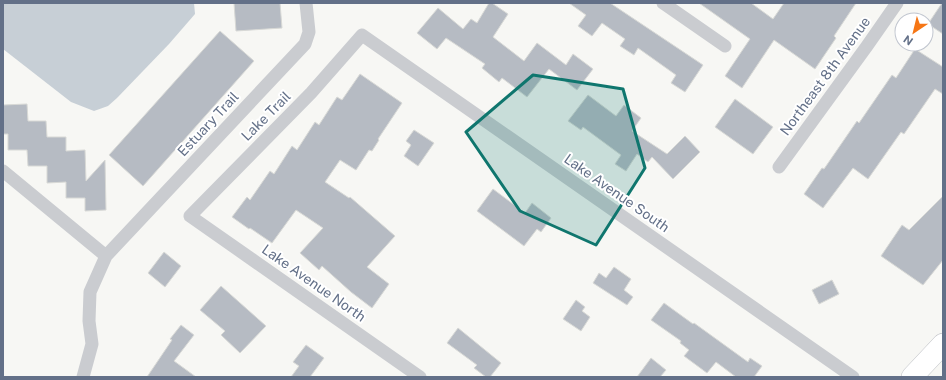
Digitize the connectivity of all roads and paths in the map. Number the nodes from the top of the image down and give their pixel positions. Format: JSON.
{"nodes":[{"id":1,"x":306,"y":3,"type":"edge"},
{"id":2,"x":663,"y":3,"type":"edge"},
{"id":3,"x":897,"y":3,"type":"edge"},
{"id":4,"x":362,"y":35,"type":"joint"},
{"id":5,"x":725,"y":46,"type":"dead end"},
{"id":6,"x":779,"y":167,"type":"dead end"},
{"id":7,"x":3,"y":171,"type":"edge"},
{"id":8,"x":190,"y":216,"type":"joint"},
{"id":9,"x":106,"y":256,"type":"junction"},
{"id":10,"x":943,"y":344,"type":"edge"},
{"id":11,"x":83,"y":377,"type":"edge"},
{"id":12,"x":420,"y":377,"type":"edge"},
{"id":13,"x":853,"y":377,"type":"edge"},
{"id":14,"x":912,"y":377,"type":"edge"}],
"edges":[{"from":1,"to":9,"type":"street","name":"Estuary Trail"},
{"from":2,"to":5,"type":"street"},
{"from":3,"to":6,"type":"street","name":"Northeast 8th Avenue"},
{"from":4,"to":8,"type":"street","name":"Lake Trail"},
{"from":4,"to":13,"type":"street","name":"Lake Avenue South"},
{"from":7,"to":9,"type":"street"},
{"from":8,"to":12,"type":"street","name":"Lake Avenue North"},
{"from":9,"to":11,"type":"street","name":"Estuary Trail"},
{"from":10,"to":14,"type":"main road"}]}
